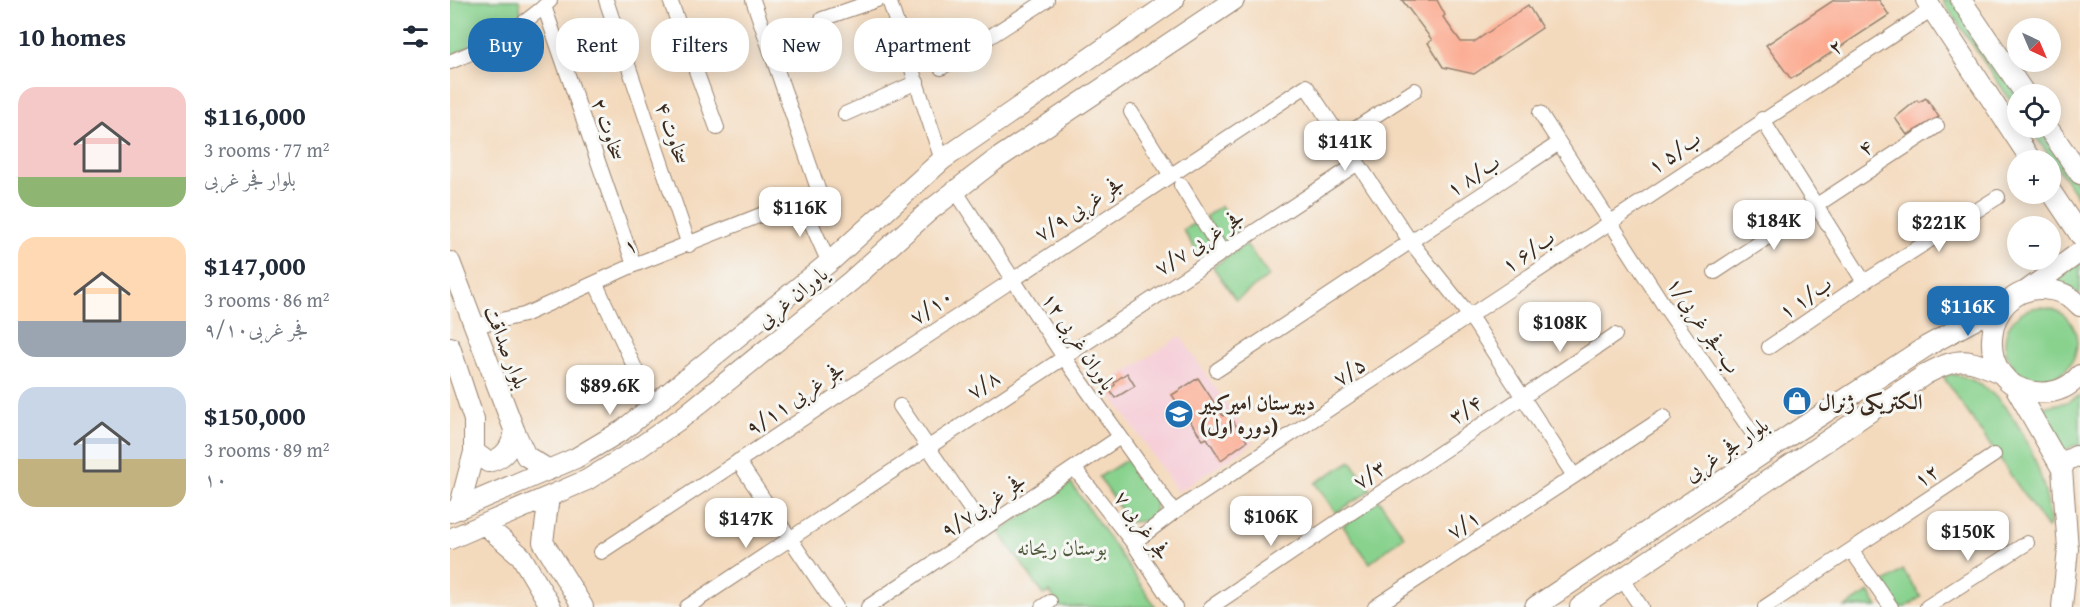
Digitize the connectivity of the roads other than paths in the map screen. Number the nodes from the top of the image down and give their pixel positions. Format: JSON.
{"nodes":[{"id":1,"x":606,"y":0,"type":"edge"},
{"id":2,"x":670,"y":0,"type":"edge"},
{"id":3,"x":753,"y":0,"type":"edge"},
{"id":4,"x":877,"y":0,"type":"edge"},
{"id":5,"x":889,"y":0,"type":"edge"},
{"id":6,"x":1047,"y":0,"type":"edge"},
{"id":7,"x":1174,"y":0,"type":"edge"},
{"id":8,"x":1234,"y":0,"type":"edge"},
{"id":9,"x":1960,"y":0,"type":"edge"},
{"id":10,"x":548,"y":3,"type":"edge"},
{"id":11,"x":1929,"y":4,"type":"edge"},
{"id":12,"x":825,"y":18,"type":"edge"},
{"id":13,"x":992,"y":35,"type":"edge"},
{"id":14,"x":450,"y":62,"type":"edge"},
{"id":15,"x":917,"y":82,"type":"junction"},
{"id":16,"x":2018,"y":84,"type":"edge"},
{"id":17,"x":1415,"y":90,"type":"dead end"},
{"id":18,"x":1131,"y":112,"type":"dead end"},
{"id":19,"x":846,"y":114,"type":"dead end"},
{"id":20,"x":1539,"y":114,"type":"dead end"},
{"id":21,"x":1762,"y":119,"type":"junction"},
{"id":22,"x":1937,"y":126,"type":"dead end"},
{"id":23,"x":717,"y":128,"type":"dead end"},
{"id":24,"x":1341,"y":138,"type":"junction"},
{"id":25,"x":2055,"y":138,"type":"edge"},
{"id":26,"x":1559,"y":144,"type":"junction"},
{"id":27,"x":2024,"y":150,"type":"edge"},
{"id":28,"x":942,"y":160,"type":"junction"},
{"id":29,"x":1358,"y":163,"type":"junction"},
{"id":30,"x":1170,"y":174,"type":"junction"},
{"id":31,"x":2080,"y":174,"type":"edge"},
{"id":32,"x":1181,"y":185,"type":"dead end"},
{"id":33,"x":955,"y":190,"type":"junction"},
{"id":34,"x":1998,"y":197,"type":"dead end"},
{"id":35,"x":801,"y":200,"type":"junction"},
{"id":36,"x":1815,"y":204,"type":"junction"},
{"id":37,"x":2059,"y":204,"type":"edge"},
{"id":38,"x":1610,"y":221,"type":"junction"},
{"id":39,"x":2080,"y":235,"type":"edge"},
{"id":40,"x":1410,"y":241,"type":"junction"},
{"id":41,"x":689,"y":244,"type":"junction"},
{"id":42,"x":1222,"y":252,"type":"junction"},
{"id":43,"x":2080,"y":252,"type":"edge"},
{"id":44,"x":450,"y":262,"type":"edge"},
{"id":45,"x":829,"y":263,"type":"junction"},
{"id":46,"x":634,"y":265,"type":"junction"},
{"id":47,"x":1715,"y":272,"type":"dead end"},
{"id":48,"x":1011,"y":278,"type":"junction"},
{"id":49,"x":1864,"y":282,"type":"junction"},
{"id":50,"x":596,"y":284,"type":"junction"},
{"id":51,"x":2017,"y":297,"type":"junction"},
{"id":52,"x":2080,"y":306,"type":"edge"},
{"id":53,"x":765,"y":315,"type":"junction"},
{"id":54,"x":1470,"y":316,"type":"junction"},
{"id":55,"x":474,"y":326,"type":"junction"},
{"id":56,"x":782,"y":335,"type":"junction"},
{"id":57,"x":1615,"y":335,"type":"dead end"},
{"id":58,"x":1938,"y":340,"type":"junction"},
{"id":59,"x":450,"y":347,"type":"edge"},
{"id":60,"x":1769,"y":347,"type":"dead end"},
{"id":61,"x":1063,"y":356,"type":"junction"},
{"id":62,"x":1951,"y":361,"type":"junction"},
{"id":63,"x":874,"y":369,"type":"joint"},
{"id":64,"x":1217,"y":370,"type":"dead end"},
{"id":65,"x":2080,"y":375,"type":"edge"},
{"id":66,"x":2008,"y":379,"type":"junction"},
{"id":67,"x":1522,"y":396,"type":"junction"},
{"id":68,"x":900,"y":406,"type":"dead end"},
{"id":69,"x":653,"y":407,"type":"junction"},
{"id":70,"x":1664,"y":417,"type":"dead end"},
{"id":71,"x":515,"y":432,"type":"junction"},
{"id":72,"x":1120,"y":437,"type":"junction"},
{"id":73,"x":927,"y":447,"type":"junction"},
{"id":74,"x":1765,"y":451,"type":"junction"},
{"id":75,"x":474,"y":452,"type":"junction"},
{"id":76,"x":1994,"y":455,"type":"dead end"},
{"id":77,"x":1432,"y":456,"type":"joint"},
{"id":78,"x":2080,"y":457,"type":"edge"},
{"id":79,"x":738,"y":461,"type":"junction"},
{"id":80,"x":1075,"y":469,"type":"junction"},
{"id":81,"x":2061,"y":469,"type":"junction"},
{"id":82,"x":549,"y":470,"type":"junction"},
{"id":83,"x":1574,"y":476,"type":"junction"},
{"id":84,"x":549,"y":497,"type":"junction"},
{"id":85,"x":455,"y":510,"type":"edge"},
{"id":86,"x":1174,"y":512,"type":"junction"},
{"id":87,"x":485,"y":525,"type":"junction"},
{"id":88,"x":984,"y":530,"type":"junction"},
{"id":89,"x":790,"y":538,"type":"junction"},
{"id":90,"x":450,"y":539,"type":"edge"},
{"id":91,"x":543,"y":542,"type":"junction"},
{"id":92,"x":1133,"y":543,"type":"junction"},
{"id":93,"x":2027,"y":543,"type":"dead end"},
{"id":94,"x":1852,"y":551,"type":"junction"},
{"id":95,"x":600,"y":552,"type":"dead end"},
{"id":96,"x":521,"y":556,"type":"junction"},
{"id":97,"x":1623,"y":580,"type":"junction"},
{"id":98,"x":551,"y":607,"type":"edge"},
{"id":99,"x":583,"y":607,"type":"edge"},
{"id":100,"x":687,"y":607,"type":"edge"},
{"id":101,"x":836,"y":607,"type":"edge"},
{"id":102,"x":868,"y":607,"type":"edge"},
{"id":103,"x":1175,"y":607,"type":"edge"},
{"id":104,"x":1210,"y":607,"type":"edge"},
{"id":105,"x":1375,"y":607,"type":"edge"},
{"id":106,"x":1534,"y":607,"type":"edge"},
{"id":107,"x":1580,"y":607,"type":"edge"},
{"id":108,"x":1641,"y":607,"type":"edge"},
{"id":109,"x":1765,"y":607,"type":"edge"},
{"id":110,"x":1891,"y":607,"type":"edge"},
{"id":111,"x":1927,"y":607,"type":"edge"},
{"id":112,"x":2062,"y":607,"type":"edge"}],
"edges":[{"from":1,"to":41,"type":"street","name":"سخاوت ۴"},
{"from":2,"to":23,"type":"street"},
{"from":3,"to":35,"type":"street"},
{"from":4,"to":12,"type":"street"},
{"from":5,"to":15,"type":"street"},
{"from":6,"to":13,"type":"street"},
{"from":7,"to":28,"type":"main road","name":"یاوران غربی"},
{"from":8,"to":33,"type":"main road","name":"یاوران غربی"},
{"from":9,"to":16,"type":"main road"},
{"from":10,"to":14,"type":"street"},
{"from":10,"to":46,"type":"street","name":"سخاوت ۲"},
{"from":11,"to":21,"type":"street","name":"۲"},
{"from":11,"to":27,"type":"main road"},
{"from":15,"to":19,"type":"street"},
{"from":15,"to":28,"type":"street"},
{"from":17,"to":24,"type":"street"},
{"from":18,"to":30,"type":"street"},
{"from":20,"to":26,"type":"street","name":"۱/ب-فجر غربی"},
{"from":21,"to":36,"type":"street"},
{"from":21,"to":38,"type":"street","name":"۱ ب/۵"},
{"from":22,"to":36,"type":"street","name":"۴"},
{"from":24,"to":29,"type":"street"},
{"from":24,"to":30,"type":"street","name":"۷/۹ فجر غربی"},
{"from":25,"to":31,"type":"main road"},
{"from":26,"to":38,"type":"street","name":"۱/ب-فجر غربی"},
{"from":26,"to":40,"type":"street","name":"۱ ب/۸"},
{"from":28,"to":45,"type":"main road","name":"یاوران غربی"},
{"from":29,"to":40,"type":"street"},
{"from":29,"to":42,"type":"street","name":"۷/۷ فجر غربی"},
{"from":30,"to":48,"type":"street","name":"۷/۹ فجر غربی"},
{"from":32,"to":42,"type":"street"},
{"from":33,"to":48,"type":"street","name":"۱۲ یاوران غربی"},
{"from":33,"to":56,"type":"main road","name":"یاوران غربی"},
{"from":34,"to":49,"type":"street","name":"۱ ب/۱"},
{"from":35,"to":41,"type":"street","name":"۱"},
{"from":35,"to":45,"type":"street"},
{"from":36,"to":47,"type":"street","name":"۴"},
{"from":36,"to":49,"type":"street"},
{"from":37,"to":39,"type":"main road"},
{"from":38,"to":54,"type":"street","name":"۱ ب/۶"},
{"from":38,"to":74,"type":"street","name":"۱/ب-فجر غربی"},
{"from":40,"to":54,"type":"street"},
{"from":40,"to":64,"type":"street","name":"۱ ب/۸"},
{"from":41,"to":46,"type":"street","name":"۱"},
{"from":42,"to":61,"type":"street","name":"۷/۷ فجر غربی"},
{"from":43,"to":51,"type":"main road","name":"بلوار فجر غربی"},
{"from":44,"to":55,"type":"main road","name":"بلوار صداقت"},
{"from":45,"to":53,"type":"main road","name":"یاوران غربی"},
{"from":46,"to":50,"type":"street","name":"۱"},
{"from":48,"to":61,"type":"street","name":"۱۲ یاوران غربی"},
{"from":48,"to":63,"type":"street","name":"۷/۱۰"},
{"from":49,"to":60,"type":"street","name":"۱ ب/۱"},
{"from":50,"to":55,"type":"street","name":"۱"},
{"from":50,"to":69,"type":"street"},
{"from":51,"to":52,"type":"main road"},
{"from":51,"to":58,"type":"main road","name":"بلوار فجر غربی"},
{"from":51,"to":66,"type":"main road"},
{"from":53,"to":56,"type":"main road"},
{"from":53,"to":69,"type":"main road","name":"یاوران غربی"},
{"from":54,"to":67,"type":"street"},
{"from":54,"to":86,"type":"street","name":"۷/۵"},
{"from":55,"to":71,"type":"main road","name":"بلوار صداقت"},
{"from":56,"to":84,"type":"main road","name":"یاوران غربی"},
{"from":57,"to":67,"type":"street","name":"۳/۴"},
{"from":58,"to":62,"type":"main road"},
{"from":58,"to":74,"type":"main road","name":"بلوار فجر غربی"},
{"from":59,"to":75,"type":"main road"},
{"from":61,"to":72,"type":"street","name":"۱۲ یاوران غربی"},
{"from":61,"to":73,"type":"street","name":"۷/۸"},
{"from":62,"to":66,"type":"main road"},
{"from":62,"to":97,"type":"main road"},
{"from":63,"to":79,"type":"street","name":"۹/۱۱ فجر غربی"},
{"from":65,"to":66,"type":"main road"},
{"from":66,"to":81,"type":"main road"},
{"from":67,"to":77,"type":"street","name":"۳/۴"},
{"from":67,"to":83,"type":"street"},
{"from":68,"to":73,"type":"street"},
{"from":69,"to":82,"type":"main road","name":"یاوران غربی"},
{"from":70,"to":83,"type":"street","name":"۷/۱"},
{"from":71,"to":75,"type":"main road"},
{"from":71,"to":82,"type":"main road","name":"بلوار صداقت"},
{"from":72,"to":80,"type":"street","name":"فجر غربی۹/۷"},
{"from":72,"to":86,"type":"street","name":"۱۲ یاوران غربی"},
{"from":73,"to":88,"type":"street"},
{"from":73,"to":89,"type":"street","name":"۷/۸"},
{"from":74,"to":106,"type":"main road","name":"بلوار فجر غربی"},
{"from":75,"to":85,"type":"main road"},
{"from":76,"to":94,"type":"street","name":"۱۲"},
{"from":77,"to":104,"type":"street","name":"۷/۳"},
{"from":78,"to":81,"type":"main road"},
{"from":79,"to":89,"type":"street"},
{"from":79,"to":95,"type":"street","name":"۹/۱۱ فجر غربی"},
{"from":80,"to":88,"type":"street","name":"فجر غربی۹/۷"},
{"from":80,"to":92,"type":"street","name":"۷ فجر غربی"},
{"from":81,"to":112,"type":"main road"},
{"from":82,"to":85,"type":"main road","name":"یاوران غربی"},
{"from":83,"to":105,"type":"street","name":"۷/۱"},
{"from":84,"to":87,"type":"main road","name":"یاوران غربی"},
{"from":84,"to":91,"type":"main road"},
{"from":86,"to":92,"type":"street","name":"۷/۵"},
{"from":87,"to":90,"type":"main road","name":"یاوران غربی"},
{"from":87,"to":96,"type":"main road"},
{"from":88,"to":102,"type":"street","name":"فجر غربی۹/۷"},
{"from":89,"to":100,"type":"street","name":"۷/۸"},
{"from":89,"to":101,"type":"street"},
{"from":91,"to":96,"type":"main road"},
{"from":91,"to":99,"type":"main road"},
{"from":92,"to":103,"type":"street","name":"۷ فجر غربی"},
{"from":93,"to":111,"type":"street"},
{"from":94,"to":109,"type":"street","name":"۱۲"},
{"from":94,"to":110,"type":"street"},
{"from":96,"to":98,"type":"main road"},
{"from":97,"to":107,"type":"main road"},
{"from":97,"to":108,"type":"street"}]}
